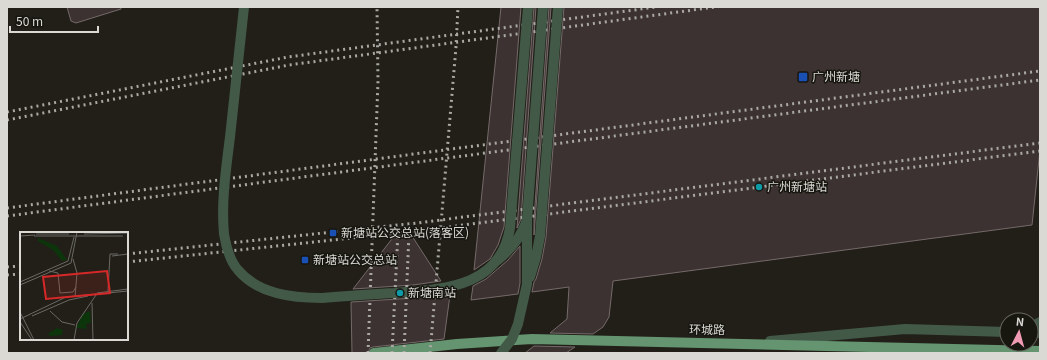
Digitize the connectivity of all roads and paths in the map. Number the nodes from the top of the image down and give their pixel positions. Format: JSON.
{"nodes":[{"id":1,"x":244,"y":7,"type":"edge"},
{"id":2,"x":528,"y":7,"type":"edge"},
{"id":3,"x":543,"y":7,"type":"edge"},
{"id":4,"x":558,"y":7,"type":"edge"},
{"id":5,"x":527,"y":219,"type":"junction"},
{"id":6,"x":495,"y":262,"type":"junction"},
{"id":7,"x":527,"y":284,"type":"junction"},
{"id":8,"x":999,"y":332,"type":"edge"},
{"id":9,"x":745,"y":344,"type":"junction"},
{"id":10,"x":1040,"y":351,"type":"edge"},
{"id":11,"x":374,"y":353,"type":"edge"},
{"id":12,"x":502,"y":353,"type":"edge"}],
"edges":[{"from":1,"to":6,"type":"street","bridge":true},
{"from":2,"to":6,"type":"street","bridge":true},
{"from":3,"to":5,"type":"street","bridge":true},
{"from":4,"to":7,"type":"street","bridge":true},
{"from":5,"to":6,"type":"street","bridge":true},
{"from":5,"to":7,"type":"street","bridge":true},
{"from":7,"to":12,"type":"street","bridge":true},
{"from":8,"to":9,"type":"street"},
{"from":9,"to":10,"type":"main road","name":"环城路"},
{"from":9,"to":11,"type":"main road","name":"环城路"}]}
